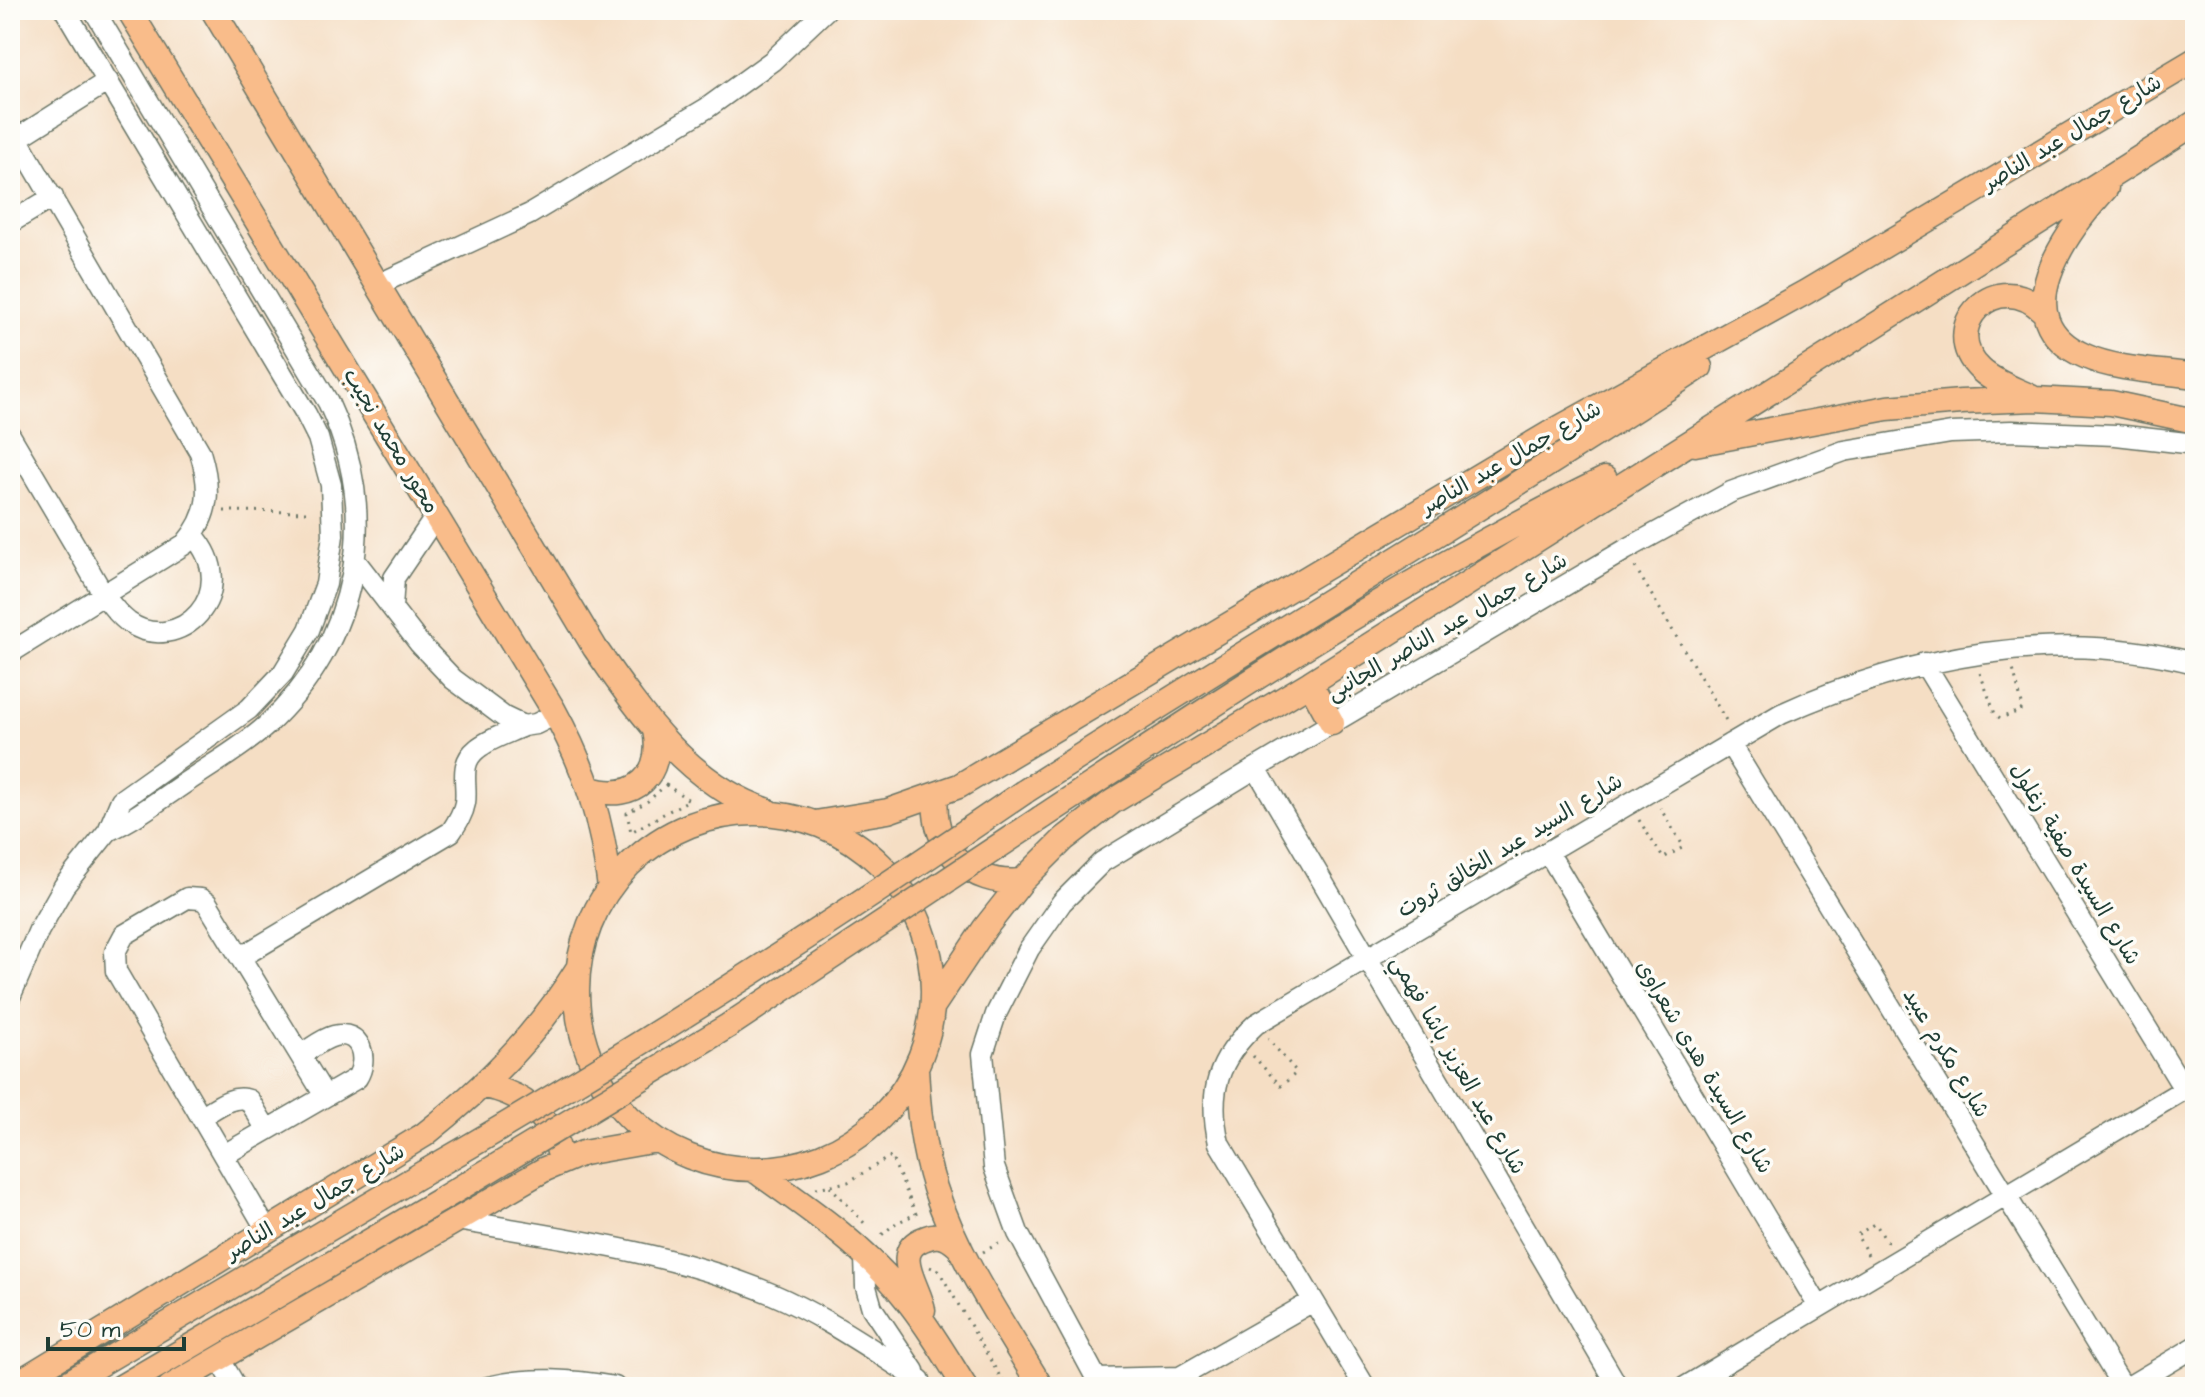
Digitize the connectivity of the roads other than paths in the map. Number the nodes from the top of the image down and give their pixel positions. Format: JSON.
{"nodes":[{"id":1,"x":65,"y":10,"type":"edge"},
{"id":2,"x":94,"y":10,"type":"edge"},
{"id":3,"x":129,"y":10,"type":"edge"},
{"id":4,"x":213,"y":10,"type":"edge"},
{"id":5,"x":826,"y":10,"type":"edge"},
{"id":6,"x":2195,"y":60,"type":"edge"},
{"id":7,"x":108,"y":81,"type":"junction"},
{"id":8,"x":2194,"y":125,"type":"edge"},
{"id":9,"x":14,"y":132,"type":"edge"},
{"id":10,"x":2135,"y":161,"type":"junction"},
{"id":11,"x":53,"y":197,"type":"junction"},
{"id":12,"x":10,"y":223,"type":"edge"},
{"id":13,"x":377,"y":285,"type":"junction"},
{"id":14,"x":1806,"y":292,"type":"junction"},
{"id":15,"x":2043,"y":311,"type":"junction"},
{"id":16,"x":2195,"y":376,"type":"edge"},
{"id":17,"x":2035,"y":399,"type":"junction"},
{"id":18,"x":2195,"y":421,"type":"edge"},
{"id":19,"x":10,"y":435,"type":"edge"},
{"id":20,"x":2195,"y":444,"type":"edge"},
{"id":21,"x":1680,"y":447,"type":"junction"},
{"id":22,"x":436,"y":516,"type":"junction"},
{"id":23,"x":193,"y":535,"type":"junction"},
{"id":24,"x":354,"y":559,"type":"junction"},
{"id":25,"x":105,"y":596,"type":"junction"},
{"id":26,"x":392,"y":608,"type":"junction"},
{"id":27,"x":10,"y":653,"type":"edge"},
{"id":28,"x":1924,"y":663,"type":"junction"},
{"id":29,"x":2195,"y":663,"type":"edge"},
{"id":30,"x":1310,"y":683,"type":"junction"},
{"id":31,"x":556,"y":714,"type":"junction"},
{"id":32,"x":1332,"y":723,"type":"junction"},
{"id":33,"x":523,"y":726,"type":"junction"},
{"id":34,"x":655,"y":730,"type":"junction"},
{"id":35,"x":1734,"y":742,"type":"junction"},
{"id":36,"x":1256,"y":768,"type":"junction"},
{"id":37,"x":591,"y":789,"type":"junction"},
{"id":38,"x":936,"y":796,"type":"junction"},
{"id":39,"x":779,"y":814,"type":"junction"},
{"id":40,"x":815,"y":823,"type":"junction"},
{"id":41,"x":108,"y":831,"type":"junction"},
{"id":42,"x":1548,"y":852,"type":"junction"},
{"id":43,"x":1022,"y":881,"type":"junction"},
{"id":44,"x":610,"y":888,"type":"junction"},
{"id":45,"x":241,"y":957,"type":"junction"},
{"id":46,"x":1367,"y":958,"type":"junction"},
{"id":47,"x":578,"y":968,"type":"junction"},
{"id":48,"x":10,"y":997,"type":"edge"},
{"id":49,"x":933,"y":1006,"type":"junction"},
{"id":50,"x":300,"y":1055,"type":"junction"},
{"id":51,"x":916,"y":1067,"type":"junction"},
{"id":52,"x":483,"y":1086,"type":"junction"},
{"id":53,"x":2190,"y":1086,"type":"edge"},
{"id":54,"x":325,"y":1096,"type":"junction"},
{"id":55,"x":201,"y":1117,"type":"junction"},
{"id":56,"x":267,"y":1130,"type":"junction"},
{"id":57,"x":657,"y":1140,"type":"junction"},
{"id":58,"x":224,"y":1155,"type":"junction"},
{"id":59,"x":561,"y":1162,"type":"junction"},
{"id":60,"x":753,"y":1169,"type":"junction"},
{"id":61,"x":2005,"y":1196,"type":"junction"},
{"id":62,"x":456,"y":1220,"type":"junction"},
{"id":63,"x":268,"y":1232,"type":"junction"},
{"id":64,"x":871,"y":1248,"type":"junction"},
{"id":65,"x":960,"y":1248,"type":"junction"},
{"id":66,"x":1313,"y":1301,"type":"junction"},
{"id":67,"x":1819,"y":1307,"type":"junction"},
{"id":68,"x":922,"y":1321,"type":"junction"},
{"id":69,"x":2195,"y":1347,"type":"edge"},
{"id":70,"x":219,"y":1358,"type":"junction"},
{"id":71,"x":198,"y":1380,"type":"edge"},
{"id":72,"x":1174,"y":1382,"type":"edge"},
{"id":73,"x":922,"y":1383,"type":"edge"},
{"id":74,"x":1099,"y":1383,"type":"edge"},
{"id":75,"x":11,"y":1387,"type":"edge"},
{"id":76,"x":61,"y":1387,"type":"edge"},
{"id":77,"x":121,"y":1387,"type":"edge"},
{"id":78,"x":170,"y":1387,"type":"edge"},
{"id":79,"x":236,"y":1387,"type":"edge"},
{"id":80,"x":488,"y":1387,"type":"edge"},
{"id":81,"x":615,"y":1387,"type":"edge"},
{"id":82,"x":965,"y":1387,"type":"edge"},
{"id":83,"x":1041,"y":1387,"type":"edge"},
{"id":84,"x":1365,"y":1387,"type":"edge"},
{"id":85,"x":1618,"y":1387,"type":"edge"},
{"id":86,"x":1685,"y":1387,"type":"edge"},
{"id":87,"x":2126,"y":1387,"type":"edge"}],
"edges":[{"from":1,"to":7,"type":"street"},
{"from":2,"to":24,"type":"street"},
{"from":3,"to":22,"type":"main road","name":"محور محمد نجيب"},
{"from":4,"to":13,"type":"main road"},
{"from":5,"to":13,"type":"street"},
{"from":6,"to":14,"type":"main road","name":"شارع جمال عبد الناصر"},
{"from":7,"to":9,"type":"street"},
{"from":7,"to":41,"type":"street"},
{"from":8,"to":10,"type":"main road"},
{"from":9,"to":11,"type":"street"},
{"from":10,"to":15,"type":"main road"},
{"from":10,"to":21,"type":"main road"},
{"from":11,"to":12,"type":"street"},
{"from":11,"to":23,"type":"street"},
{"from":13,"to":34,"type":"main road"},
{"from":14,"to":38,"type":"main road","name":"شارع جمال عبد الناصر"},
{"from":14,"to":76,"type":"main road","bridge":true},
{"from":15,"to":16,"type":"main road"},
{"from":15,"to":17,"type":"main road"},
{"from":17,"to":18,"type":"main road"},
{"from":17,"to":21,"type":"main road"},
{"from":19,"to":25,"type":"street"},
{"from":20,"to":32,"type":"street","name":"شارع جمال عبد الناصر الجانبى"},
{"from":21,"to":30,"type":"main road"},
{"from":21,"to":77,"type":"main road","bridge":true},
{"from":22,"to":26,"type":"street"},
{"from":22,"to":31,"type":"main road","name":"محور محمد نجيب"},
{"from":23,"to":25,"type":"street"},
{"from":23,"to":25,"type":"street"},
{"from":24,"to":26,"type":"street"},
{"from":24,"to":41,"type":"street"},
{"from":25,"to":27,"type":"street"},
{"from":26,"to":33,"type":"street"},
{"from":28,"to":29,"type":"street","name":"شارع السيد عبد الخالق ثروت"},
{"from":28,"to":35,"type":"street","name":"شارع السيد عبد الخالق ثروت"},
{"from":28,"to":53,"type":"street","name":"شارع السيدة صفية زغلول"},
{"from":30,"to":32,"type":"main road"},
{"from":30,"to":43,"type":"main road"},
{"from":31,"to":33,"type":"street"},
{"from":31,"to":37,"type":"main road","name":"محور محمد نجيب"},
{"from":32,"to":36,"type":"street","name":"شارع جمال عبد الناصر الجانبى"},
{"from":33,"to":45,"type":"street"},
{"from":34,"to":37,"type":"main road"},
{"from":34,"to":39,"type":"main road"},
{"from":35,"to":42,"type":"street","name":"شارع السيد عبد الخالق ثروت"},
{"from":35,"to":61,"type":"street","name":"شارع مكرم عبيد"},
{"from":36,"to":46,"type":"street","name":"شارع عبد العزيز باشا فهمي"},
{"from":36,"to":74,"type":"street","name":"شارع جمال عبد الناصر الجانبى"},
{"from":37,"to":44,"type":"main road","name":"محور محمد نجيب"},
{"from":38,"to":40,"type":"main road","name":"شارع جمال عبد الناصر"},
{"from":38,"to":43,"type":"main road"},
{"from":39,"to":40,"type":"main road"},
{"from":39,"to":44,"type":"main road"},
{"from":40,"to":49,"type":"main road"},
{"from":41,"to":48,"type":"street"},
{"from":42,"to":46,"type":"street","name":"شارع السيد عبد الخالق ثروت"},
{"from":42,"to":67,"type":"street","name":"شارع السيدة هدى شعراوى"},
{"from":43,"to":49,"type":"main road"},
{"from":44,"to":47,"type":"main road"},
{"from":45,"to":50,"type":"street"},
{"from":45,"to":55,"type":"street"},
{"from":46,"to":66,"type":"street","name":"شارع السيد عبد الخالق ثروت"},
{"from":46,"to":85,"type":"street","name":"شارع عبد العزيز باشا فهمي"},
{"from":47,"to":52,"type":"main road","name":"شارع جمال عبد الناصر"},
{"from":47,"to":57,"type":"main road"},
{"from":49,"to":51,"type":"main road"},
{"from":50,"to":54,"type":"street"},
{"from":50,"to":54,"type":"street"},
{"from":51,"to":60,"type":"main road"},
{"from":51,"to":65,"type":"main road"},
{"from":52,"to":59,"type":"main road"},
{"from":52,"to":63,"type":"main road","name":"شارع جمال عبد الناصر"},
{"from":53,"to":61,"type":"street"},
{"from":54,"to":56,"type":"street"},
{"from":55,"to":56,"type":"street"},
{"from":55,"to":58,"type":"street"},
{"from":56,"to":58,"type":"street"},
{"from":57,"to":59,"type":"main road"},
{"from":57,"to":60,"type":"main road"},
{"from":58,"to":63,"type":"street"},
{"from":59,"to":62,"type":"main road"},
{"from":60,"to":64,"type":"main road"},
{"from":61,"to":67,"type":"street"},
{"from":61,"to":87,"type":"street","name":"شارع مكرم عبيد"},
{"from":62,"to":70,"type":"main road"},
{"from":62,"to":73,"type":"street"},
{"from":63,"to":75,"type":"main road","name":"شارع جمال عبد الناصر"},
{"from":64,"to":68,"type":"main road"},
{"from":64,"to":73,"type":"street"},
{"from":65,"to":68,"type":"main road"},
{"from":65,"to":83,"type":"main road"},
{"from":66,"to":72,"type":"street"},
{"from":66,"to":84,"type":"street","name":"شارع السيد عبد الخالق ثروت"},
{"from":67,"to":86,"type":"street"},
{"from":68,"to":82,"type":"main road"},
{"from":69,"to":87,"type":"street"},
{"from":70,"to":71,"type":"main road"},
{"from":70,"to":79,"type":"street"},
{"from":71,"to":78,"type":"main road"},
{"from":72,"to":74,"type":"street"},
{"from":80,"to":81,"type":"street"}]}
